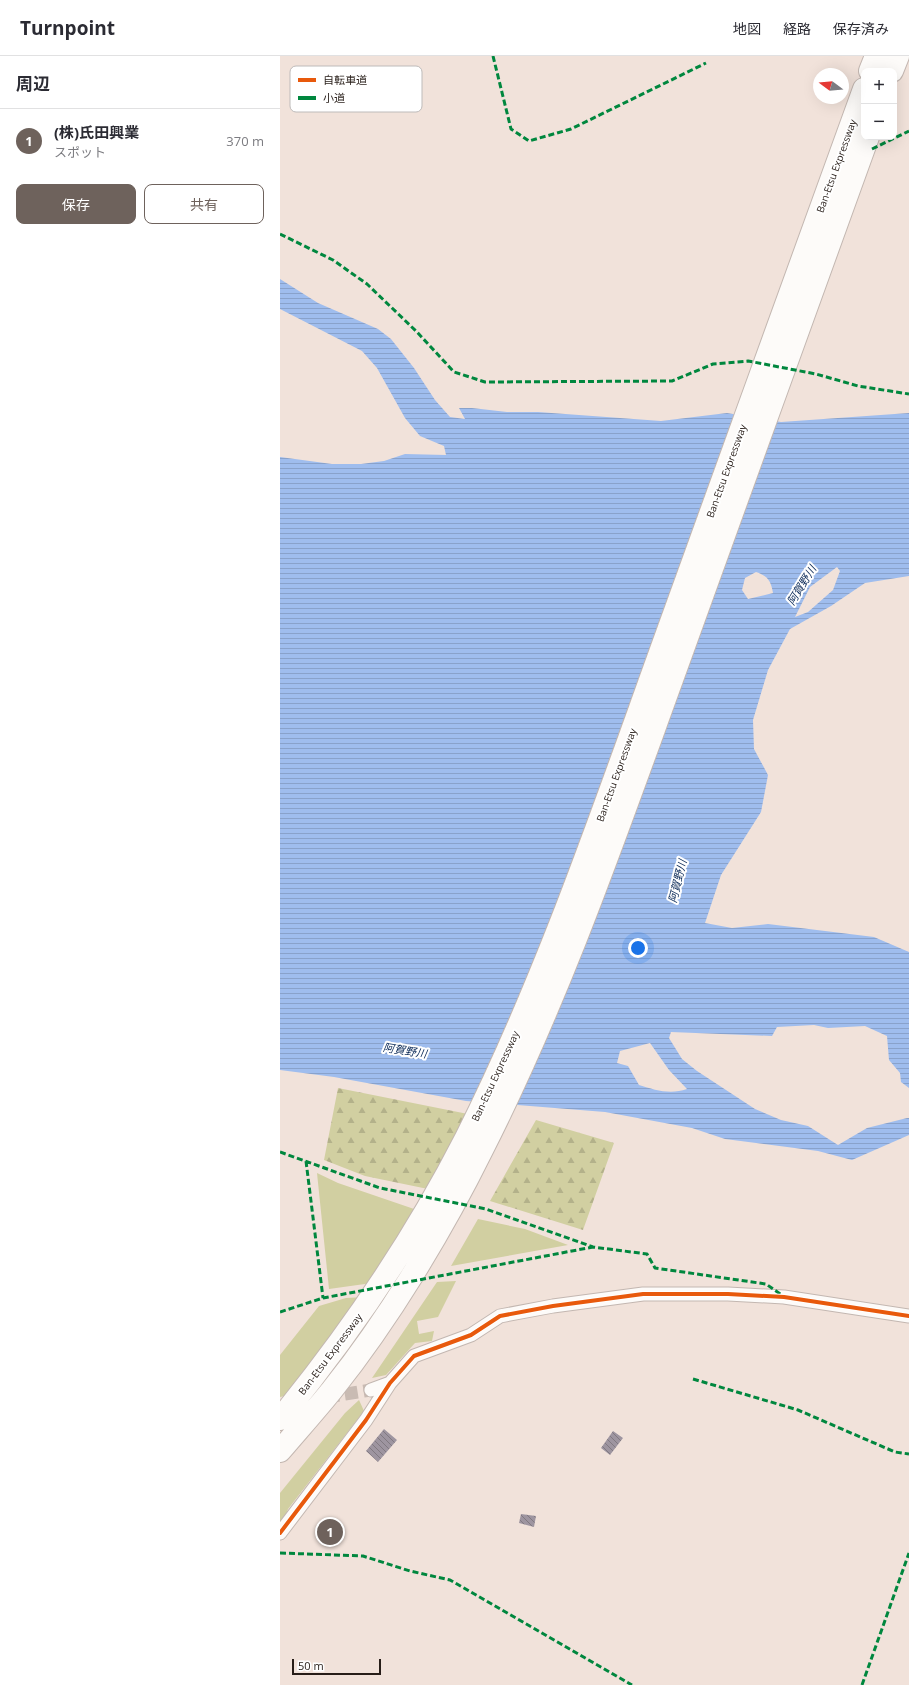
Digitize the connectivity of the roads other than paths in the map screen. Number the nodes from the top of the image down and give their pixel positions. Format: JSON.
{"nodes":[{"id":1,"x":876,"y":56,"type":"edge"},
{"id":2,"x":898,"y":56,"type":"edge"},
{"id":3,"x":871,"y":68,"type":"edge"},
{"id":4,"x":893,"y":68,"type":"edge"},
{"id":5,"x":861,"y":97,"type":"edge"},
{"id":6,"x":867,"y":140,"type":"edge"},
{"id":7,"x":909,"y":1316,"type":"edge"},
{"id":8,"x":382,"y":1320,"type":"junction"},
{"id":9,"x":390,"y":1382,"type":"junction"},
{"id":10,"x":371,"y":1390,"type":"tunnel mouth"},
{"id":11,"x":280,"y":1419,"type":"edge"},
{"id":12,"x":280,"y":1451,"type":"edge"},
{"id":13,"x":280,"y":1465,"type":"edge"},
{"id":14,"x":280,"y":1533,"type":"edge"}],
"edges":[{"from":1,"to":3,"type":"highway"},
{"from":2,"to":4,"type":"highway"},
{"from":5,"to":11,"type":"highway","name":"Ban-Etsu Expressway"},
{"from":6,"to":8,"type":"highway","name":"Ban-Etsu Expressway"},
{"from":7,"to":9,"type":"street"},
{"from":8,"to":12,"type":"highway","name":"Ban-Etsu Expressway"},
{"from":8,"to":13,"type":"highway"},
{"from":9,"to":10,"type":"street"},
{"from":9,"to":14,"type":"street"}]}
